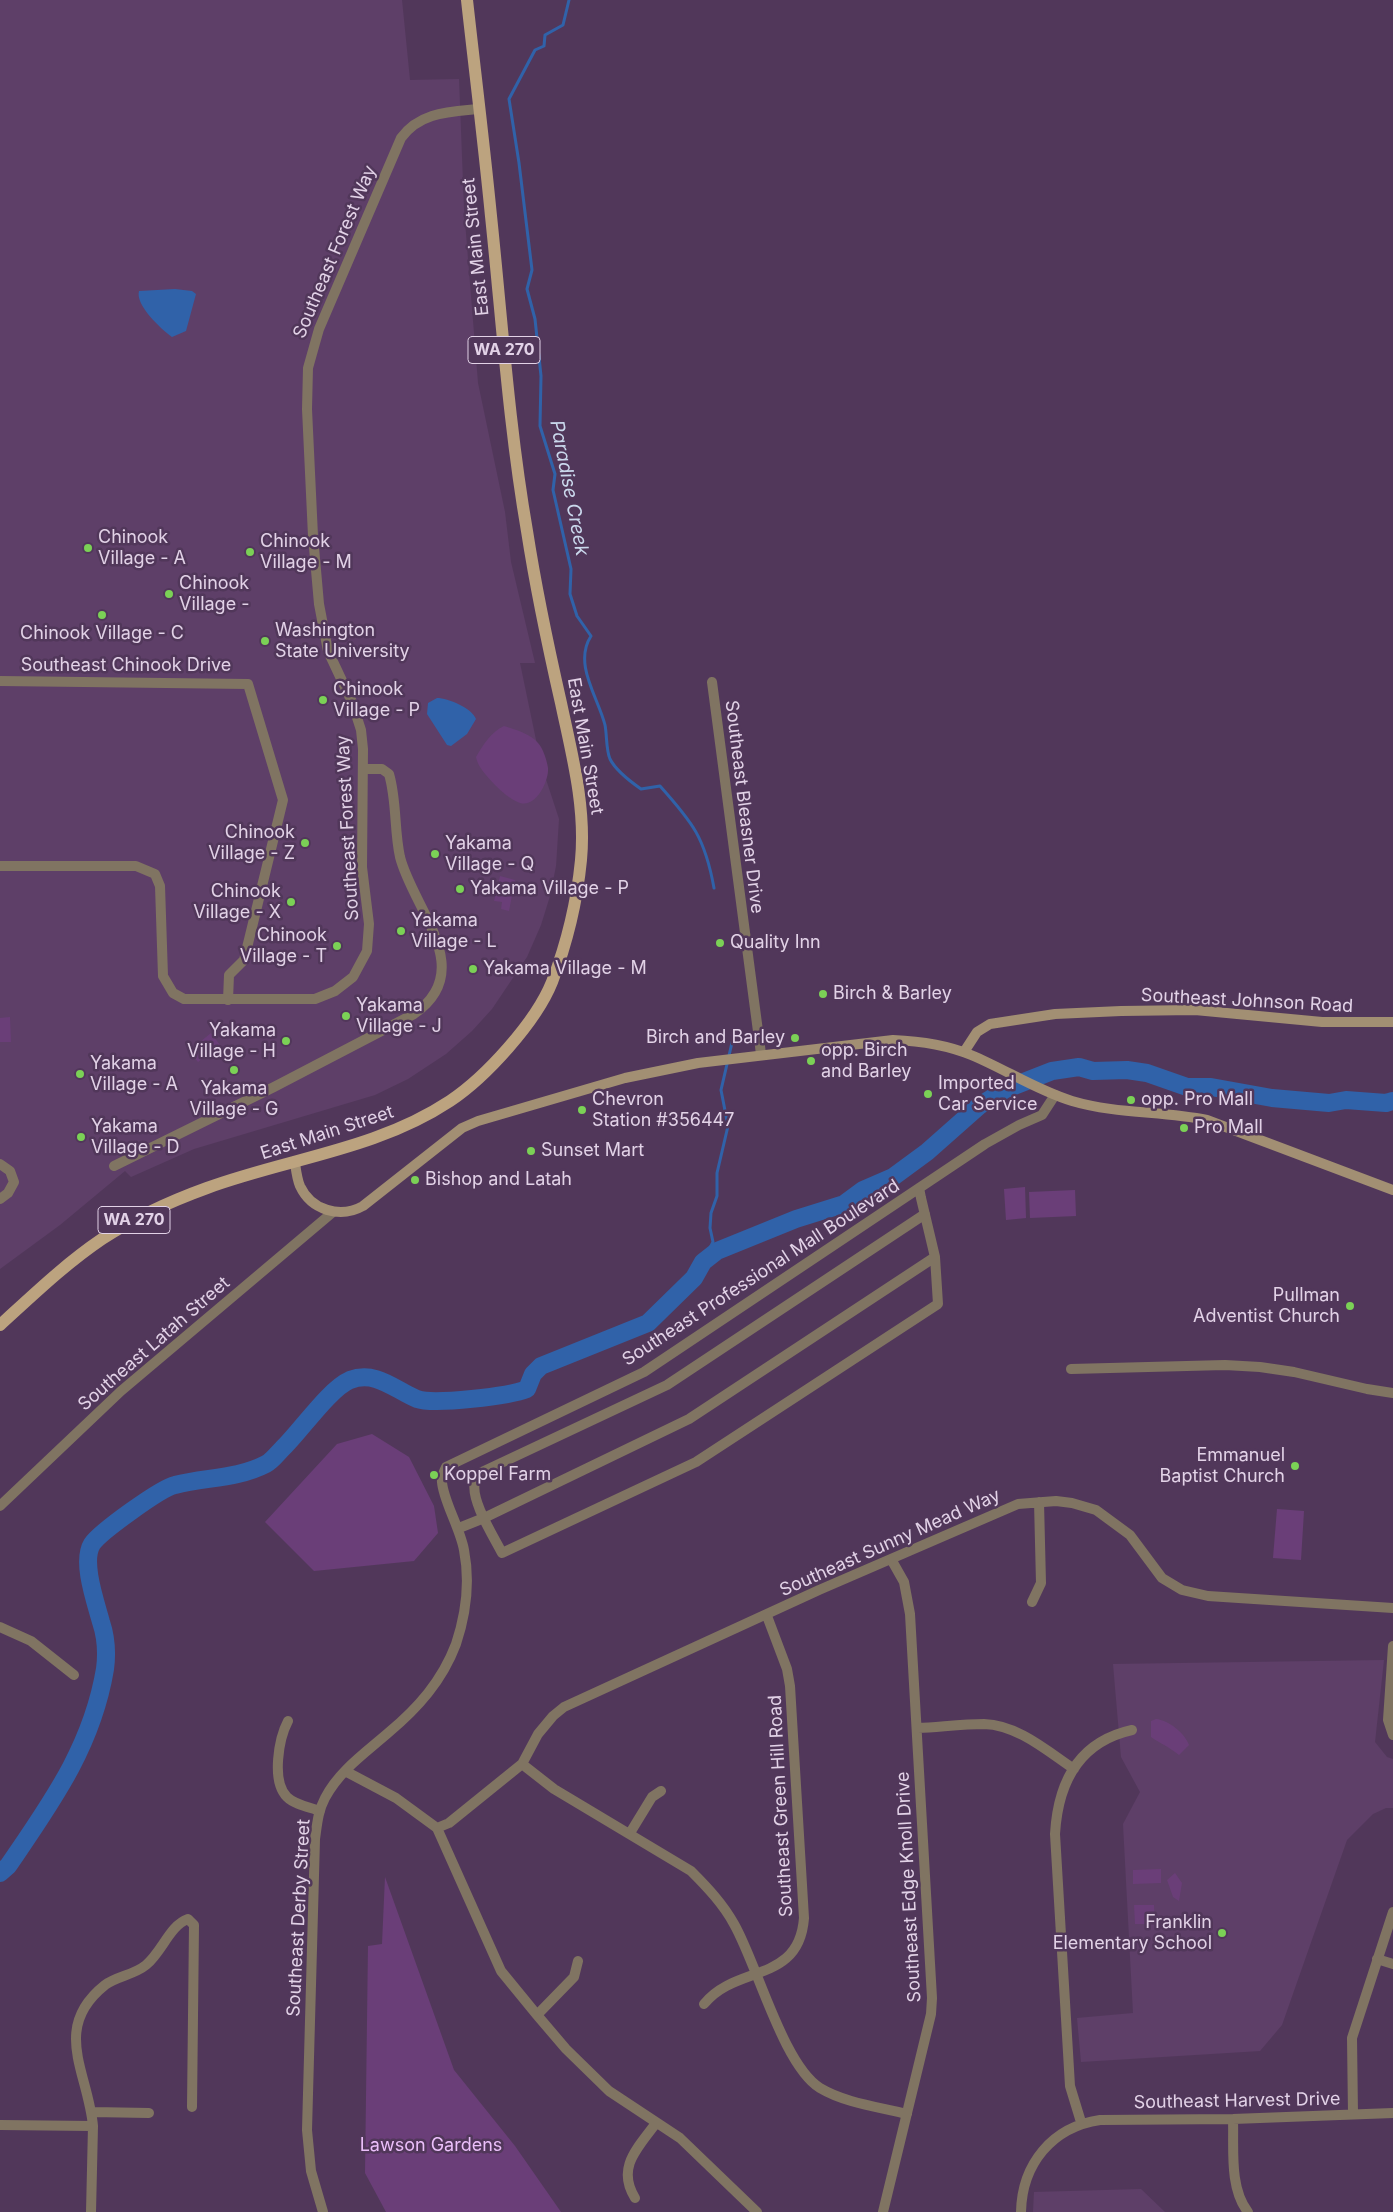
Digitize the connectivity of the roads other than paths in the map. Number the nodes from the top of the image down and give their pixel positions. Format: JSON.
{"nodes":[{"id":1,"x":467,"y":0,"type":"edge"},
{"id":2,"x":479,"y":109,"type":"junction"},
{"id":3,"x":0,"y":681,"type":"edge"},
{"id":4,"x":712,"y":682,"type":"dead end"},
{"id":5,"x":363,"y":769,"type":"junction"},
{"id":6,"x":0,"y":866,"type":"edge"},
{"id":7,"x":228,"y":1000,"type":"junction"},
{"id":8,"x":1393,"y":1022,"type":"edge"},
{"id":9,"x":964,"y":1052,"type":"junction"},
{"id":10,"x":761,"y":1054,"type":"junction"},
{"id":11,"x":1050,"y":1093,"type":"junction"},
{"id":12,"x":295,"y":1163,"type":"junction"},
{"id":13,"x":0,"y":1164,"type":"edge"},
{"id":14,"x":114,"y":1166,"type":"dead end"},
{"id":15,"x":919,"y":1188,"type":"junction"},
{"id":16,"x":1393,"y":1190,"type":"edge"},
{"id":17,"x":0,"y":1199,"type":"edge"},
{"id":18,"x":333,"y":1212,"type":"junction"},
{"id":19,"x":925,"y":1214,"type":"junction"},
{"id":20,"x":935,"y":1257,"type":"junction"},
{"id":21,"x":0,"y":1325,"type":"edge"},
{"id":22,"x":1071,"y":1369,"type":"dead end"},
{"id":23,"x":1393,"y":1393,"type":"edge"},
{"id":24,"x":1039,"y":1502,"type":"junction"},
{"id":25,"x":0,"y":1506,"type":"edge"},
{"id":26,"x":484,"y":1518,"type":"junction"},
{"id":27,"x":459,"y":1528,"type":"junction"},
{"id":28,"x":891,"y":1559,"type":"junction"},
{"id":29,"x":1032,"y":1602,"type":"dead end"},
{"id":30,"x":1393,"y":1608,"type":"edge"},
{"id":31,"x":767,"y":1616,"type":"junction"},
{"id":32,"x":0,"y":1627,"type":"edge"},
{"id":33,"x":1393,"y":1646,"type":"edge"},
{"id":34,"x":74,"y":1674,"type":"dead end"},
{"id":35,"x":288,"y":1721,"type":"dead end"},
{"id":36,"x":918,"y":1728,"type":"junction"},
{"id":37,"x":1132,"y":1730,"type":"dead end"},
{"id":38,"x":1393,"y":1735,"type":"edge"},
{"id":39,"x":522,"y":1764,"type":"junction"},
{"id":40,"x":1074,"y":1769,"type":"junction"},
{"id":41,"x":345,"y":1771,"type":"junction"},
{"id":42,"x":661,"y":1791,"type":"dead end"},
{"id":43,"x":320,"y":1810,"type":"junction"},
{"id":44,"x":437,"y":1828,"type":"junction"},
{"id":45,"x":630,"y":1833,"type":"junction"},
{"id":46,"x":1393,"y":1912,"type":"edge"},
{"id":47,"x":1377,"y":1959,"type":"junction"},
{"id":48,"x":578,"y":1961,"type":"dead end"},
{"id":49,"x":1393,"y":1964,"type":"edge"},
{"id":50,"x":757,"y":1973,"type":"junction"},
{"id":51,"x":704,"y":2004,"type":"dead end"},
{"id":52,"x":537,"y":2015,"type":"junction"},
{"id":53,"x":192,"y":2107,"type":"dead end"},
{"id":54,"x":92,"y":2112,"type":"junction"},
{"id":55,"x":149,"y":2113,"type":"dead end"},
{"id":56,"x":1393,"y":2113,"type":"edge"},
{"id":57,"x":908,"y":2114,"type":"junction"},
{"id":58,"x":1353,"y":2114,"type":"junction"},
{"id":59,"x":1233,"y":2119,"type":"junction"},
{"id":60,"x":1081,"y":2122,"type":"junction"},
{"id":61,"x":656,"y":2123,"type":"junction"},
{"id":62,"x":0,"y":2124,"type":"edge"},
{"id":63,"x":93,"y":2126,"type":"junction"},
{"id":64,"x":635,"y":2198,"type":"dead end"},
{"id":65,"x":91,"y":2212,"type":"edge"},
{"id":66,"x":323,"y":2212,"type":"edge"},
{"id":67,"x":757,"y":2212,"type":"edge"},
{"id":68,"x":883,"y":2212,"type":"edge"},
{"id":69,"x":1021,"y":2212,"type":"edge"},
{"id":70,"x":1248,"y":2212,"type":"edge"}],
"edges":[{"from":1,"to":2,"type":"main road","name":"East Main Street","number":"WA 270"},
{"from":2,"to":5,"type":"street","name":"Southeast Forest Way"},
{"from":2,"to":12,"type":"main road","name":"East Main Street","number":"WA 270"},
{"from":3,"to":7,"type":"street","name":"Southeast Chinook Drive"},
{"from":4,"to":10,"type":"street","name":"Southeast Bleasner Drive"},
{"from":5,"to":7,"type":"street","name":"Southeast Forest Way"},
{"from":5,"to":14,"type":"street"},
{"from":6,"to":7,"type":"street","name":"Southeast Forest Way"},
{"from":8,"to":9,"type":"street","name":"Southeast Johnson Road"},
{"from":9,"to":10,"type":"street"},
{"from":9,"to":11,"type":"street"},
{"from":10,"to":18,"type":"street"},
{"from":11,"to":15,"type":"street","name":"Southeast Professional Mall Boulevard"},
{"from":11,"to":16,"type":"street"},
{"from":12,"to":18,"type":"street"},
{"from":12,"to":21,"type":"main road","name":"East Main Street","number":"WA 270"},
{"from":13,"to":17,"type":"street"},
{"from":15,"to":19,"type":"street"},
{"from":15,"to":27,"type":"street","name":"Southeast Professional Mall Boulevard"},
{"from":18,"to":25,"type":"street","name":"Southeast Latah Street"},
{"from":19,"to":20,"type":"street"},
{"from":19,"to":26,"type":"street"},
{"from":20,"to":26,"type":"street"},
{"from":20,"to":26,"type":"street"},
{"from":22,"to":23,"type":"street"},
{"from":24,"to":28,"type":"street","name":"Southeast Sunny Mead Way"},
{"from":24,"to":29,"type":"street"},
{"from":24,"to":30,"type":"street","name":"Southeast Sunny Mead Way"},
{"from":26,"to":27,"type":"street"},
{"from":27,"to":41,"type":"street","name":"Southeast Derby Street"},
{"from":28,"to":31,"type":"street","name":"Southeast Sunny Mead Way"},
{"from":28,"to":36,"type":"street","name":"Southeast Edge Knoll Drive"},
{"from":31,"to":39,"type":"street","name":"Southeast Sunny Mead Way"},
{"from":31,"to":50,"type":"street","name":"Southeast Green Hill Road"},
{"from":32,"to":34,"type":"street"},
{"from":33,"to":38,"type":"street"},
{"from":35,"to":43,"type":"street"},
{"from":36,"to":40,"type":"street"},
{"from":36,"to":57,"type":"street","name":"Southeast Edge Knoll Drive"},
{"from":37,"to":40,"type":"street"},
{"from":39,"to":44,"type":"street","name":"Southeast Sunny Mead Way"},
{"from":39,"to":45,"type":"street"},
{"from":40,"to":60,"type":"street"},
{"from":41,"to":43,"type":"street","name":"Southeast Derby Street"},
{"from":41,"to":44,"type":"street"},
{"from":42,"to":45,"type":"street"},
{"from":43,"to":66,"type":"street","name":"Southeast Derby Street"},
{"from":44,"to":52,"type":"street"},
{"from":45,"to":50,"type":"street"},
{"from":46,"to":47,"type":"street"},
{"from":47,"to":49,"type":"street"},
{"from":47,"to":58,"type":"street"},
{"from":48,"to":52,"type":"street"},
{"from":50,"to":51,"type":"street","name":"Southeast Green Hill Road"},
{"from":50,"to":57,"type":"street"},
{"from":52,"to":61,"type":"street"},
{"from":53,"to":54,"type":"street"},
{"from":54,"to":55,"type":"street"},
{"from":54,"to":63,"type":"street"},
{"from":56,"to":58,"type":"street","name":"Southeast Harvest Drive"},
{"from":57,"to":68,"type":"street","name":"Southeast Edge Knoll Drive"},
{"from":58,"to":59,"type":"street","name":"Southeast Harvest Drive"},
{"from":59,"to":60,"type":"street","name":"Southeast Harvest Drive"},
{"from":59,"to":70,"type":"street"},
{"from":60,"to":69,"type":"street"},
{"from":61,"to":64,"type":"street"},
{"from":61,"to":67,"type":"street"},
{"from":62,"to":63,"type":"street"},
{"from":63,"to":65,"type":"street"}]}
